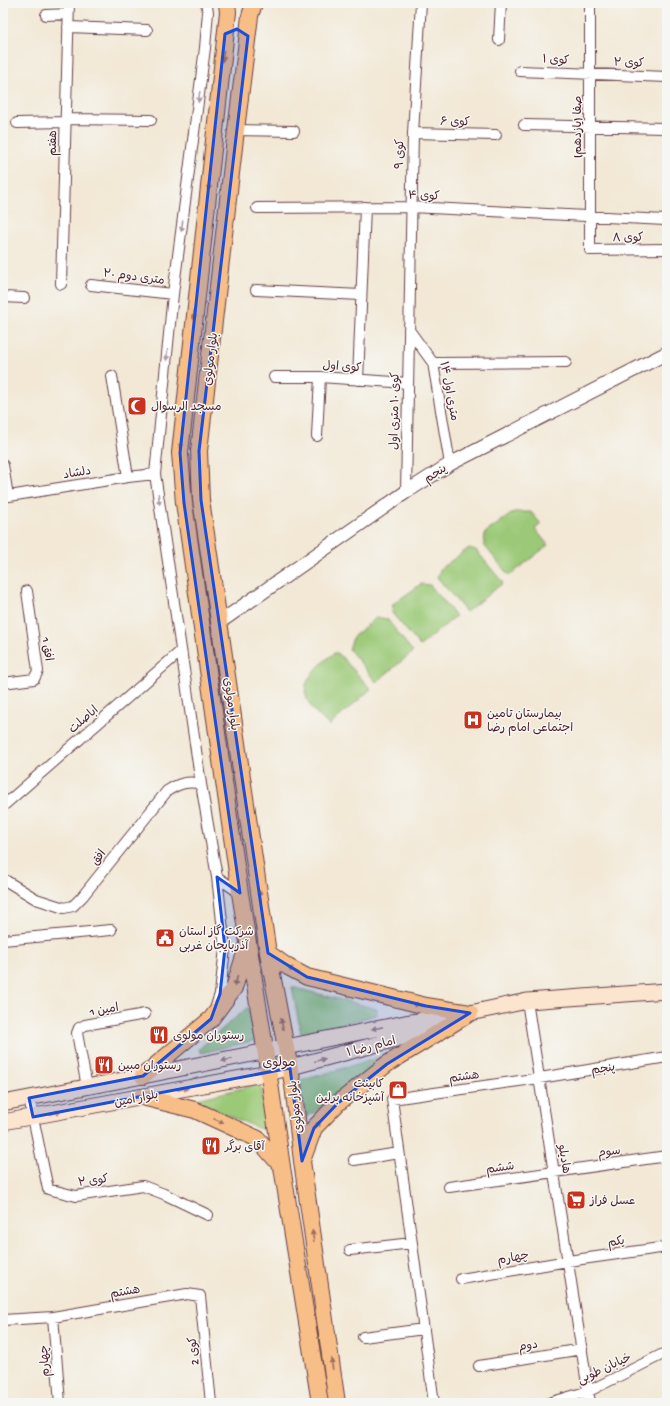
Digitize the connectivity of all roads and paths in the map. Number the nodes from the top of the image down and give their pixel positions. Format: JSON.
{"nodes":[{"id":1,"x":68,"y":3,"type":"edge"},
{"id":2,"x":206,"y":3,"type":"edge"},
{"id":3,"x":227,"y":3,"type":"edge"},
{"id":4,"x":254,"y":3,"type":"edge"},
{"id":5,"x":421,"y":3,"type":"edge"},
{"id":6,"x":501,"y":3,"type":"edge"},
{"id":7,"x":590,"y":3,"type":"edge"},
{"id":8,"x":68,"y":14,"type":"junction"},
{"id":9,"x":46,"y":15,"type":"dead end"},
{"id":10,"x":68,"y":27,"type":"junction"},
{"id":11,"x":147,"y":30,"type":"dead end"},
{"id":12,"x":225,"y":34,"type":"junction"},
{"id":13,"x":248,"y":36,"type":"junction"},
{"id":14,"x":499,"y":40,"type":"dead end"},
{"id":15,"x":520,"y":71,"type":"dead end"},
{"id":16,"x":590,"y":74,"type":"junction"},
{"id":17,"x":667,"y":77,"type":"edge"},
{"id":18,"x":65,"y":120,"type":"junction"},
{"id":19,"x":151,"y":120,"type":"dead end"},
{"id":20,"x":17,"y":123,"type":"dead end"},
{"id":21,"x":524,"y":125,"type":"dead end"},
{"id":22,"x":590,"y":126,"type":"junction"},
{"id":23,"x":665,"y":128,"type":"dead end"},
{"id":24,"x":236,"y":130,"type":"junction"},
{"id":25,"x":294,"y":131,"type":"dead end"},
{"id":26,"x":413,"y":133,"type":"junction"},
{"id":27,"x":496,"y":135,"type":"dead end"},
{"id":28,"x":365,"y":206,"type":"junction"},
{"id":29,"x":411,"y":207,"type":"junction"},
{"id":30,"x":257,"y":208,"type":"dead end"},
{"id":31,"x":590,"y":215,"type":"junction"},
{"id":32,"x":665,"y":220,"type":"dead end"},
{"id":33,"x":667,"y":249,"type":"edge"},
{"id":34,"x":590,"y":250,"type":"joint"},
{"id":35,"x":61,"y":284,"type":"dead end"},
{"id":36,"x":91,"y":285,"type":"dead end"},
{"id":37,"x":256,"y":290,"type":"dead end"},
{"id":38,"x":173,"y":294,"type":"junction"},
{"id":39,"x":361,"y":295,"type":"junction"},
{"id":40,"x":3,"y":297,"type":"edge"},
{"id":41,"x":24,"y":298,"type":"dead end"},
{"id":42,"x":409,"y":330,"type":"junction"},
{"id":43,"x":667,"y":353,"type":"edge"},
{"id":44,"x":566,"y":362,"type":"dead end"},
{"id":45,"x":433,"y":363,"type":"junction"},
{"id":46,"x":112,"y":376,"type":"dead end"},
{"id":47,"x":274,"y":377,"type":"dead end"},
{"id":48,"x":320,"y":377,"type":"junction"},
{"id":49,"x":358,"y":380,"type":"junction"},
{"id":50,"x":408,"y":383,"type":"junction"},
{"id":51,"x":317,"y":436,"type":"dead end"},
{"id":52,"x":450,"y":464,"type":"junction"},
{"id":53,"x":3,"y":465,"type":"edge"},
{"id":54,"x":155,"y":474,"type":"junction"},
{"id":55,"x":128,"y":478,"type":"junction"},
{"id":56,"x":406,"y":492,"type":"junction"},
{"id":57,"x":5,"y":496,"type":"edge"},
{"id":58,"x":201,"y":500,"type":"junction"},
{"id":59,"x":184,"y":503,"type":"junction"},
{"id":60,"x":27,"y":591,"type":"dead end"},
{"id":61,"x":220,"y":622,"type":"junction"},
{"id":62,"x":181,"y":651,"type":"junction"},
{"id":63,"x":3,"y":683,"type":"edge"},
{"id":64,"x":201,"y":784,"type":"junction"},
{"id":65,"x":3,"y":806,"type":"edge"},
{"id":66,"x":217,"y":877,"type":"junction"},
{"id":67,"x":3,"y":879,"type":"edge"},
{"id":68,"x":240,"y":894,"type":"junction"},
{"id":69,"x":111,"y":930,"type":"dead end"},
{"id":70,"x":3,"y":940,"type":"edge"},
{"id":71,"x":248,"y":943,"type":"junction"},
{"id":72,"x":268,"y":953,"type":"junction"},
{"id":73,"x":667,"y":991,"type":"edge"},
{"id":74,"x":527,"y":1001,"type":"junction"},
{"id":75,"x":470,"y":1013,"type":"junction"},
{"id":76,"x":146,"y":1014,"type":"dead end"},
{"id":77,"x":211,"y":1019,"type":"junction"},
{"id":78,"x":286,"y":1046,"type":"junction"},
{"id":79,"x":265,"y":1052,"type":"junction"},
{"id":80,"x":667,"y":1057,"type":"edge"},
{"id":81,"x":290,"y":1068,"type":"junction"},
{"id":82,"x":269,"y":1073,"type":"junction"},
{"id":83,"x":143,"y":1076,"type":"junction"},
{"id":84,"x":540,"y":1078,"type":"junction"},
{"id":85,"x":87,"y":1087,"type":"junction"},
{"id":86,"x":142,"y":1097,"type":"junction"},
{"id":87,"x":29,"y":1098,"type":"junction"},
{"id":88,"x":3,"y":1103,"type":"edge"},
{"id":89,"x":32,"y":1117,"type":"junction"},
{"id":90,"x":3,"y":1122,"type":"edge"},
{"id":91,"x":399,"y":1153,"type":"junction"},
{"id":92,"x":667,"y":1156,"type":"edge"},
{"id":93,"x":354,"y":1160,"type":"dead end"},
{"id":94,"x":302,"y":1161,"type":"junction"},
{"id":95,"x":282,"y":1167,"type":"junction"},
{"id":96,"x":554,"y":1172,"type":"junction"},
{"id":97,"x":448,"y":1187,"type":"dead end"},
{"id":98,"x":208,"y":1215,"type":"dead end"},
{"id":99,"x":412,"y":1243,"type":"junction"},
{"id":100,"x":667,"y":1247,"type":"edge"},
{"id":101,"x":350,"y":1250,"type":"dead end"},
{"id":102,"x":568,"y":1261,"type":"junction"},
{"id":103,"x":461,"y":1279,"type":"dead end"},
{"id":104,"x":200,"y":1296,"type":"joint"},
{"id":105,"x":53,"y":1317,"type":"junction"},
{"id":106,"x":3,"y":1320,"type":"edge"},
{"id":107,"x":424,"y":1329,"type":"junction"},
{"id":108,"x":363,"y":1337,"type":"dead end"},
{"id":109,"x":582,"y":1349,"type":"junction"},
{"id":110,"x":667,"y":1352,"type":"edge"},
{"id":111,"x":478,"y":1366,"type":"dead end"},
{"id":112,"x":589,"y":1392,"type":"junction"},
{"id":113,"x":60,"y":1403,"type":"edge"},
{"id":114,"x":211,"y":1403,"type":"edge"},
{"id":115,"x":320,"y":1403,"type":"edge"},
{"id":116,"x":337,"y":1403,"type":"edge"},
{"id":117,"x":434,"y":1403,"type":"edge"},
{"id":118,"x":549,"y":1403,"type":"edge"},
{"id":119,"x":590,"y":1403,"type":"edge"}],
"edges":[{"from":1,"to":8,"type":"street","name":"هفتم"},
{"from":2,"to":38,"type":"street","one_way":true},
{"from":3,"to":12,"type":"main road","name":"بلوار مولوی"},
{"from":4,"to":13,"type":"main road","name":"بلوار مولوی"},
{"from":5,"to":26,"type":"street","name":"کوی ۹"},
{"from":6,"to":14,"type":"street"},
{"from":7,"to":16,"type":"street","name":"صفا (یازدهم)"},
{"from":8,"to":9,"type":"street"},
{"from":8,"to":10,"type":"street","name":"هفتم"},
{"from":10,"to":11,"type":"street"},
{"from":10,"to":18,"type":"street","name":"هفتم"},
{"from":12,"to":13,"type":"main road"},
{"from":12,"to":59,"type":"main road","name":"بلوار مولوی","one_way":true},
{"from":13,"to":24,"type":"main road","name":"بلوار مولوی"},
{"from":15,"to":16,"type":"street","name":"کوی ۱"},
{"from":16,"to":17,"type":"street","name":"کوی ۲"},
{"from":16,"to":22,"type":"street","name":"صفا (یازدهم)"},
{"from":18,"to":19,"type":"street"},
{"from":18,"to":20,"type":"street"},
{"from":18,"to":35,"type":"street","name":"هفتم"},
{"from":21,"to":22,"type":"street"},
{"from":22,"to":23,"type":"street"},
{"from":22,"to":31,"type":"street","name":"صفا (یازدهم)"},
{"from":24,"to":25,"type":"street"},
{"from":24,"to":58,"type":"main road","name":"بلوار مولوی"},
{"from":26,"to":27,"type":"street","name":"کوی ۶"},
{"from":26,"to":29,"type":"street","name":"کوی ۹"},
{"from":28,"to":29,"type":"street","name":"کوی ۴"},
{"from":28,"to":30,"type":"street","name":"کوی ۴"},
{"from":28,"to":39,"type":"street"},
{"from":29,"to":31,"type":"street","name":"کوی ۴"},
{"from":29,"to":42,"type":"street","name":"کوی ۹"},
{"from":31,"to":32,"type":"street"},
{"from":31,"to":34,"type":"street","name":"صفا (یازدهم)"},
{"from":33,"to":34,"type":"street","name":"کوی ۸"},
{"from":36,"to":38,"type":"street","name":"۲۰ متری دوم"},
{"from":37,"to":39,"type":"street"},
{"from":38,"to":54,"type":"street","one_way":true},
{"from":39,"to":49,"type":"street"},
{"from":40,"to":41,"type":"street"},
{"from":42,"to":45,"type":"street","name":"۱۴ متری اول"},
{"from":42,"to":50,"type":"street","name":"کوی ۱۰ متری اول"},
{"from":43,"to":52,"type":"street","name":"پنجم"},
{"from":44,"to":45,"type":"street"},
{"from":45,"to":52,"type":"street","name":"۱۴ متری اول"},
{"from":46,"to":55,"type":"street"},
{"from":47,"to":48,"type":"street","name":"کوی اول"},
{"from":48,"to":49,"type":"street","name":"کوی اول"},
{"from":48,"to":51,"type":"street"},
{"from":49,"to":50,"type":"street","name":"کوی اول"},
{"from":50,"to":56,"type":"street","name":"کوی ۱۰ متری اول"},
{"from":52,"to":56,"type":"street","name":"پنجم"},
{"from":53,"to":57,"type":"street"},
{"from":54,"to":55,"type":"street","name":"دلشاد"},
{"from":54,"to":62,"type":"street","one_way":true},
{"from":55,"to":57,"type":"street","name":"دلشاد"},
{"from":56,"to":61,"type":"street","name":"پنجم"},
{"from":58,"to":59,"type":"main road"},
{"from":58,"to":61,"type":"main road","name":"بلوار مولوی"},
{"from":59,"to":68,"type":"main road","name":"بلوار مولوی"},
{"from":60,"to":63,"type":"street","name":"افق 1"},
{"from":72,"to":61,"type":"main road","name":"بلوار مولوی","one_way":true},
{"from":62,"to":64,"type":"street"},
{"from":62,"to":65,"type":"street","name":"اباصلت"},
{"from":64,"to":66,"type":"street"},
{"from":64,"to":67,"type":"street","name":"افق"},
{"from":66,"to":68,"type":"street"},
{"from":66,"to":77,"type":"street"},
{"from":68,"to":71,"type":"main road","name":"بلوار مولوی"},
{"from":69,"to":70,"type":"street"},
{"from":71,"to":77,"type":"main road","one_way":true},
{"from":71,"to":79,"type":"main road","name":"بلوار مولوی"},
{"from":75,"to":72,"type":"main road","one_way":true},
{"from":78,"to":72,"type":"main road","name":"بلوار مولوی","one_way":true},
{"from":73,"to":74,"type":"main road","name":"امام رضا ۱"},
{"from":74,"to":75,"type":"main road","name":"امام رضا ۱"},
{"from":74,"to":84,"type":"street","name":"هادیلو"},
{"from":75,"to":78,"type":"main road","name":"امام رضا ۱","one_way":true},
{"from":81,"to":75,"type":"main road","name":"امام رضا ۱","one_way":true},
{"from":94,"to":75,"type":"main road","one_way":true},
{"from":76,"to":85,"type":"street","name":"امین 1"},
{"from":77,"to":83,"type":"main road"},
{"from":78,"to":79,"type":"main road","name":"امام رضا ۱"},
{"from":78,"to":81,"type":"main road","name":"بلوار مولوی"},
{"from":79,"to":82,"type":"main road","name":"بلوار مولوی"},
{"from":79,"to":83,"type":"main road","name":"بلوار امین","one_way":true},
{"from":80,"to":84,"type":"street","name":"پنجم"},
{"from":81,"to":82,"type":"main road","name":"امام رضا ۱"},
{"from":81,"to":94,"type":"main road","name":"بلوار مولوی"},
{"from":86,"to":82,"type":"main road","name":"بلوار امین","one_way":true},
{"from":82,"to":95,"type":"main road","name":"بلوار مولوی"},
{"from":83,"to":85,"type":"main road","name":"بلوار امین"},
{"from":84,"to":91,"type":"street","name":"هشتم"},
{"from":84,"to":96,"type":"street","name":"هادیلو"},
{"from":85,"to":87,"type":"main road","name":"بلوار امین"},
{"from":89,"to":86,"type":"main road","name":"بلوار امین","one_way":true},
{"from":86,"to":95,"type":"main road","one_way":true},
{"from":87,"to":88,"type":"main road","name":"بلوار امین"},
{"from":87,"to":89,"type":"street"},
{"from":89,"to":90,"type":"main road","name":"بلوار امین"},
{"from":89,"to":98,"type":"street","name":"کوی ۲"},
{"from":91,"to":93,"type":"street"},
{"from":91,"to":99,"type":"street"},
{"from":92,"to":96,"type":"street","name":"سوم"},
{"from":116,"to":94,"type":"main road","name":"بلوار مولوی","one_way":true},
{"from":95,"to":115,"type":"main road","name":"بلوار مولوی"},
{"from":96,"to":97,"type":"street","name":"ششم"},
{"from":96,"to":102,"type":"street","name":"هادیلو"},
{"from":99,"to":101,"type":"street"},
{"from":99,"to":107,"type":"street"},
{"from":100,"to":102,"type":"street","name":"یکم"},
{"from":102,"to":103,"type":"street","name":"چهارم"},
{"from":102,"to":109,"type":"street","name":"هادیلو"},
{"from":104,"to":105,"type":"street","name":"هشتم"},
{"from":104,"to":114,"type":"street","name":"کوی 2"},
{"from":105,"to":106,"type":"street","name":"هشتم"},
{"from":105,"to":113,"type":"street","name":"چهارم"},
{"from":107,"to":108,"type":"street"},
{"from":107,"to":117,"type":"street"},
{"from":109,"to":111,"type":"street","name":"دوم"},
{"from":109,"to":112,"type":"street","name":"هادیلو"},
{"from":110,"to":112,"type":"street","name":"خیابان طوبی"},
{"from":112,"to":118,"type":"street","name":"خیابان طوبی"},
{"from":112,"to":119,"type":"street"}]}
